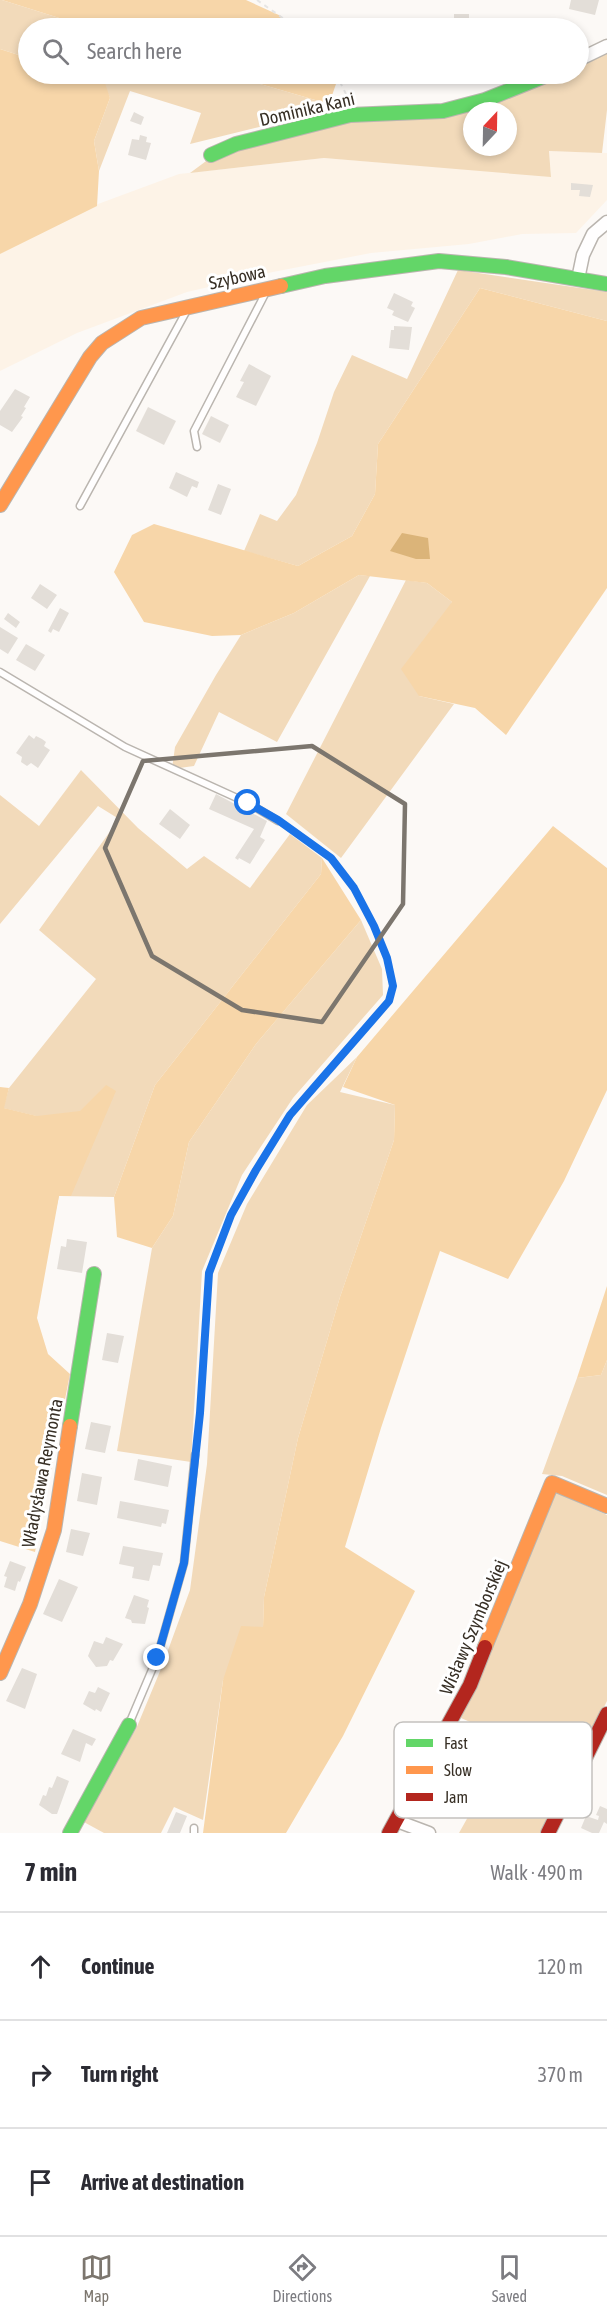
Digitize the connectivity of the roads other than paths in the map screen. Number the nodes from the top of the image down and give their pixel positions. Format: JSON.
{"nodes":[{"id":1,"x":607,"y":46,"type":"edge"},
{"id":2,"x":589,"y":55,"type":"edge"},
{"id":3,"x":525,"y":84,"type":"edge"},
{"id":4,"x":211,"y":155,"type":"dead end"},
{"id":5,"x":607,"y":222,"type":"edge"},
{"id":6,"x":578,"y":279,"type":"junction"},
{"id":7,"x":607,"y":284,"type":"edge"},
{"id":8,"x":268,"y":289,"type":"junction"},
{"id":9,"x":189,"y":307,"type":"junction"},
{"id":10,"x":197,"y":447,"type":"dead end"},
{"id":11,"x":0,"y":505,"type":"edge"},
{"id":12,"x":80,"y":506,"type":"dead end"},
{"id":13,"x":0,"y":672,"type":"edge"},
{"id":14,"x":278,"y":820,"type":"road end"},
{"id":15,"x":94,"y":1274,"type":"dead end"},
{"id":16,"x":195,"y":1455,"type":"road end"},
{"id":17,"x":607,"y":1506,"type":"edge"},
{"id":18,"x":0,"y":1673,"type":"edge"},
{"id":19,"x":607,"y":1714,"type":"edge"},
{"id":20,"x":450,"y":1722,"type":"edge"},
{"id":21,"x":129,"y":1725,"type":"joint"},
{"id":22,"x":592,"y":1744,"type":"edge"},
{"id":23,"x":399,"y":1818,"type":"edge"},
{"id":24,"x":555,"y":1818,"type":"edge"},
{"id":25,"x":397,"y":1821,"type":"junction"},
{"id":26,"x":70,"y":1833,"type":"edge"},
{"id":27,"x":389,"y":1833,"type":"edge"},
{"id":28,"x":429,"y":1833,"type":"edge"},
{"id":29,"x":548,"y":1833,"type":"edge"}],
"edges":[{"from":1,"to":2,"type":"street"},
{"from":3,"to":4,"type":"street","name":"Dominika Kani"},
{"from":5,"to":6,"type":"street"},
{"from":6,"to":7,"type":"street","name":"Szybowa"},
{"from":6,"to":8,"type":"street","name":"Szybowa"},
{"from":8,"to":9,"type":"street","name":"Szybowa"},
{"from":8,"to":10,"type":"lane"},
{"from":9,"to":11,"type":"street","name":"Szybowa"},
{"from":9,"to":12,"type":"lane"},
{"from":13,"to":14,"type":"lane"},
{"from":15,"to":18,"type":"street","name":"Władysława Reymonta"},
{"from":16,"to":21,"type":"lane"},
{"from":17,"to":20,"type":"street","name":"Wisławy Szymborskiej"},
{"from":19,"to":22,"type":"street"},
{"from":21,"to":26,"type":"street"},
{"from":23,"to":25,"type":"street","name":"Wisławy Szymborskiej"},
{"from":24,"to":29,"type":"street"},
{"from":25,"to":27,"type":"street","name":"Wisławy Szymborskiej"},
{"from":25,"to":28,"type":"street"}]}
